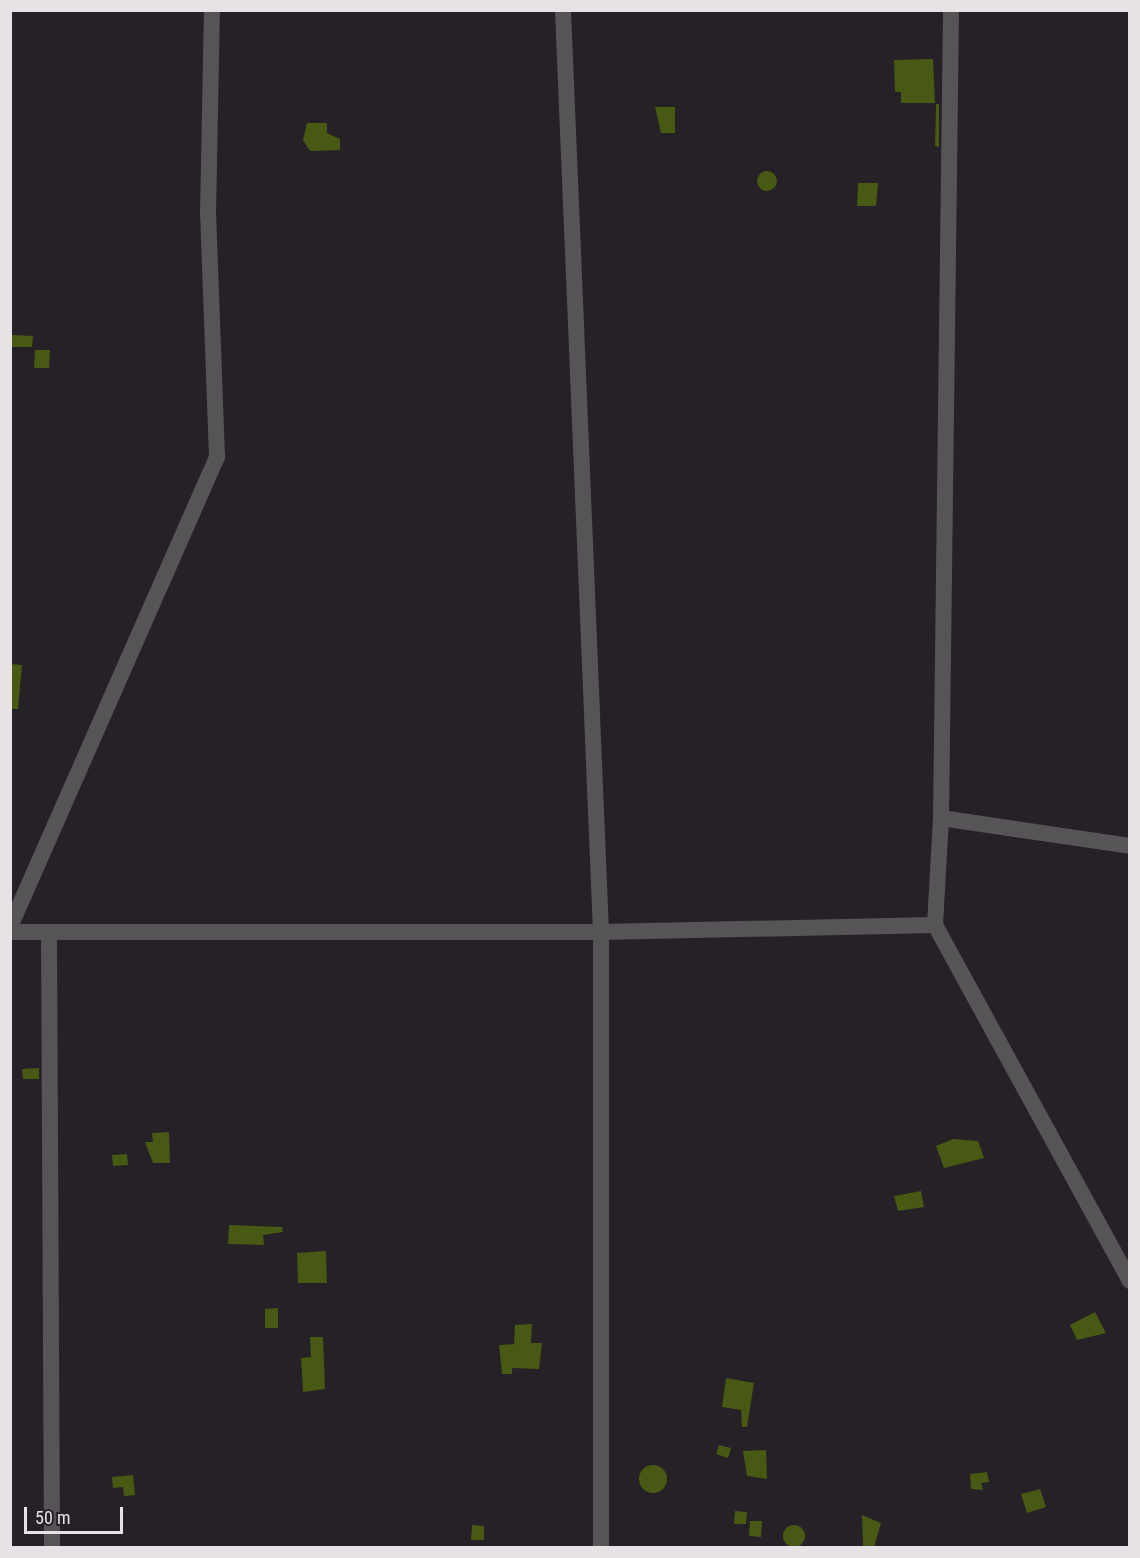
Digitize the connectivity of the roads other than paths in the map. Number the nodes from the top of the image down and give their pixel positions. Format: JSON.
{"nodes":[{"id":1,"x":212,"y":10,"type":"edge"},
{"id":2,"x":563,"y":10,"type":"edge"},
{"id":3,"x":951,"y":10,"type":"edge"},
{"id":4,"x":941,"y":818,"type":"junction"},
{"id":5,"x":1130,"y":846,"type":"edge"},
{"id":6,"x":935,"y":925,"type":"junction"},
{"id":7,"x":10,"y":927,"type":"edge"},
{"id":8,"x":10,"y":932,"type":"edge"},
{"id":9,"x":601,"y":932,"type":"junction"},
{"id":10,"x":49,"y":933,"type":"junction"},
{"id":11,"x":1130,"y":1281,"type":"edge"},
{"id":12,"x":52,"y":1548,"type":"edge"},
{"id":13,"x":601,"y":1548,"type":"edge"}],
"edges":[{"from":1,"to":7,"type":"street"},
{"from":2,"to":9,"type":"street"},
{"from":3,"to":4,"type":"street"},
{"from":4,"to":5,"type":"street"},
{"from":4,"to":6,"type":"street"},
{"from":6,"to":9,"type":"street"},
{"from":6,"to":11,"type":"street"},
{"from":8,"to":10,"type":"street"},
{"from":9,"to":10,"type":"street"},
{"from":9,"to":13,"type":"street"},
{"from":10,"to":12,"type":"street"}]}
